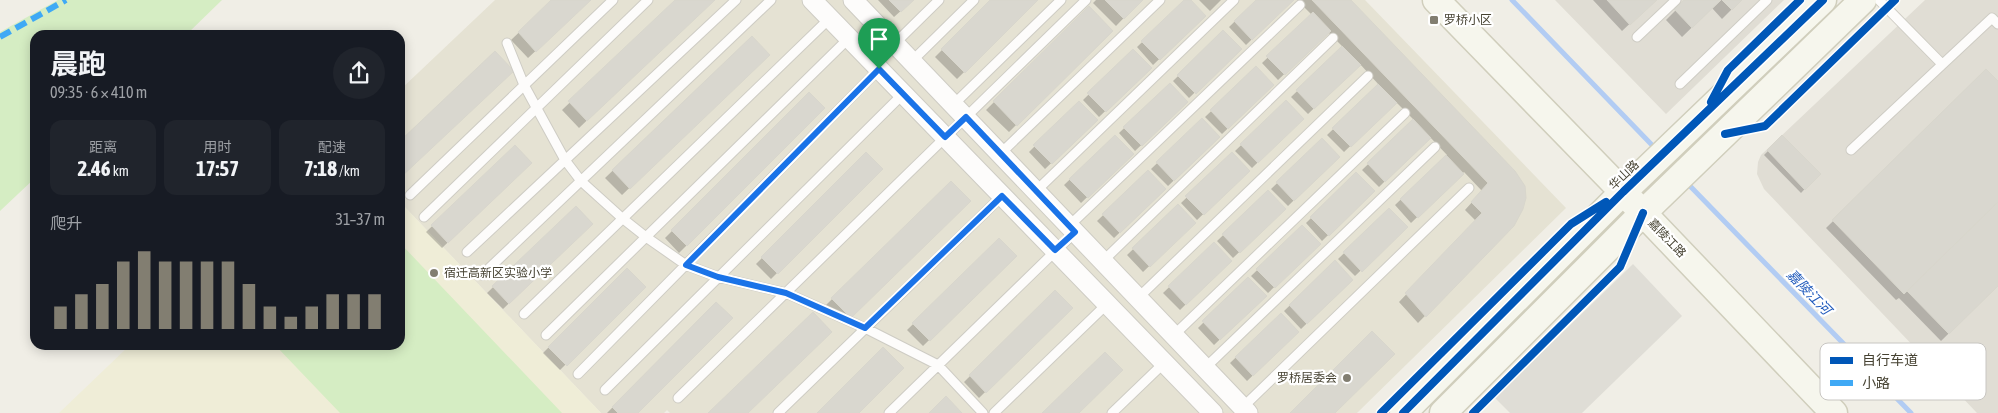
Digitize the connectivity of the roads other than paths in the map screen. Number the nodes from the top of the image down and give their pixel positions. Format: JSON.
{"nodes":[{"id":1,"x":613,"y":0,"type":"edge"},
{"id":2,"x":648,"y":0,"type":"edge"},
{"id":3,"x":736,"y":0,"type":"edge"},
{"id":4,"x":771,"y":0,"type":"edge"},
{"id":5,"x":812,"y":0,"type":"edge"},
{"id":6,"x":853,"y":0,"type":"edge"},
{"id":7,"x":939,"y":0,"type":"edge"},
{"id":8,"x":974,"y":0,"type":"edge"},
{"id":9,"x":1061,"y":0,"type":"edge"},
{"id":10,"x":1086,"y":0,"type":"edge"},
{"id":11,"x":1160,"y":0,"type":"edge"},
{"id":12,"x":1234,"y":0,"type":"edge"},
{"id":13,"x":1436,"y":0,"type":"edge"},
{"id":14,"x":1676,"y":0,"type":"edge"},
{"id":15,"x":1767,"y":0,"type":"edge"},
{"id":16,"x":1823,"y":0,"type":"edge"},
{"id":17,"x":1863,"y":0,"type":"edge"},
{"id":18,"x":1879,"y":0,"type":"edge"},
{"id":19,"x":1300,"y":4,"type":"dead end"},
{"id":20,"x":830,"y":18,"type":"junction"},
{"id":21,"x":1998,"y":24,"type":"edge"},
{"id":22,"x":1637,"y":37,"type":"dead end"},
{"id":23,"x":849,"y":38,"type":"junction"},
{"id":24,"x":1333,"y":38,"type":"dead end"},
{"id":25,"x":507,"y":43,"type":"dead end"},
{"id":26,"x":895,"y":43,"type":"junction"},
{"id":27,"x":912,"y":61,"type":"junction"},
{"id":28,"x":1942,"y":64,"type":"junction"},
{"id":29,"x":876,"y":66,"type":"junction"},
{"id":30,"x":1368,"y":76,"type":"dead end"},
{"id":31,"x":1680,"y":84,"type":"dead end"},
{"id":32,"x":524,"y":85,"type":"junction"},
{"id":33,"x":903,"y":94,"type":"junction"},
{"id":34,"x":537,"y":108,"type":"junction"},
{"id":35,"x":959,"y":111,"type":"junction"},
{"id":36,"x":1405,"y":113,"type":"dead end"},
{"id":37,"x":945,"y":137,"type":"junction"},
{"id":38,"x":1435,"y":147,"type":"dead end"},
{"id":39,"x":1851,"y":150,"type":"dead end"},
{"id":40,"x":1000,"y":154,"type":"junction"},
{"id":41,"x":565,"y":160,"type":"junction"},
{"id":42,"x":581,"y":181,"type":"junction"},
{"id":43,"x":1469,"y":188,"type":"dead end"},
{"id":44,"x":1036,"y":191,"type":"junction"},
{"id":45,"x":1623,"y":192,"type":"junction"},
{"id":46,"x":410,"y":195,"type":"dead end"},
{"id":47,"x":1002,"y":196,"type":"junction"},
{"id":48,"x":1643,"y":213,"type":"junction"},
{"id":49,"x":424,"y":217,"type":"dead end"},
{"id":50,"x":622,"y":218,"type":"junction"},
{"id":51,"x":1072,"y":229,"type":"junction"},
{"id":52,"x":646,"y":237,"type":"junction"},
{"id":53,"x":1055,"y":250,"type":"junction"},
{"id":54,"x":468,"y":252,"type":"dead end"},
{"id":55,"x":1103,"y":261,"type":"junction"},
{"id":56,"x":686,"y":265,"type":"junction"},
{"id":57,"x":482,"y":275,"type":"dead end"},
{"id":58,"x":718,"y":277,"type":"junction"},
{"id":59,"x":786,"y":293,"type":"junction"},
{"id":60,"x":1138,"y":298,"type":"junction"},
{"id":61,"x":1106,"y":304,"type":"junction"},
{"id":62,"x":524,"y":314,"type":"dead end"},
{"id":63,"x":865,"y":328,"type":"junction"},
{"id":64,"x":546,"y":335,"type":"dead end"},
{"id":65,"x":1174,"y":335,"type":"junction"},
{"id":66,"x":1164,"y":363,"type":"junction"},
{"id":67,"x":938,"y":365,"type":"junction"},
{"id":68,"x":1205,"y":368,"type":"junction"},
{"id":69,"x":578,"y":374,"type":"dead end"},
{"id":70,"x":605,"y":390,"type":"dead end"},
{"id":71,"x":678,"y":398,"type":"dead end"},
{"id":72,"x":1820,"y":398,"type":"edge"},
{"id":73,"x":1822,"y":400,"type":"edge"},
{"id":74,"x":1242,"y":411,"type":"edge"},
{"id":75,"x":778,"y":413,"type":"edge"},
{"id":76,"x":889,"y":413,"type":"edge"},
{"id":77,"x":983,"y":413,"type":"edge"},
{"id":78,"x":994,"y":413,"type":"edge"},
{"id":79,"x":1112,"y":413,"type":"edge"},
{"id":80,"x":1213,"y":413,"type":"edge"},
{"id":81,"x":1402,"y":413,"type":"edge"},
{"id":82,"x":1443,"y":413,"type":"edge"},
{"id":83,"x":1834,"y":413,"type":"edge"}],
"edges":[{"from":1,"to":32,"type":"lane"},
{"from":2,"to":34,"type":"lane"},
{"from":3,"to":41,"type":"lane"},
{"from":4,"to":42,"type":"lane"},
{"from":5,"to":20,"type":"street"},
{"from":6,"to":26,"type":"street"},
{"from":7,"to":26,"type":"lane"},
{"from":8,"to":27,"type":"lane"},
{"from":9,"to":35,"type":"lane"},
{"from":10,"to":35,"type":"lane"},
{"from":11,"to":40,"type":"lane"},
{"from":12,"to":44,"type":"lane"},
{"from":13,"to":45,"type":"street","name":"嘉陵江路"},
{"from":14,"to":22,"type":"lane"},
{"from":15,"to":31,"type":"lane"},
{"from":16,"to":45,"type":"street","name":"华山路"},
{"from":17,"to":48,"type":"street"},
{"from":18,"to":28,"type":"lane"},
{"from":19,"to":51,"type":"lane"},
{"from":20,"to":23,"type":"street"},
{"from":20,"to":50,"type":"lane"},
{"from":21,"to":28,"type":"lane"},
{"from":23,"to":29,"type":"street"},
{"from":23,"to":52,"type":"lane"},
{"from":24,"to":55,"type":"lane"},
{"from":25,"to":32,"type":"lane"},
{"from":26,"to":27,"type":"street"},
{"from":26,"to":29,"type":"lane"},
{"from":27,"to":35,"type":"street"},
{"from":28,"to":39,"type":"lane"},
{"from":29,"to":33,"type":"street"},
{"from":29,"to":56,"type":"lane"},
{"from":30,"to":60,"type":"lane"},
{"from":32,"to":34,"type":"lane"},
{"from":32,"to":46,"type":"lane"},
{"from":33,"to":37,"type":"street"},
{"from":33,"to":58,"type":"lane"},
{"from":34,"to":41,"type":"lane"},
{"from":34,"to":49,"type":"lane"},
{"from":35,"to":37,"type":"lane"},
{"from":35,"to":40,"type":"street"},
{"from":36,"to":65,"type":"lane"},
{"from":37,"to":47,"type":"street"},
{"from":37,"to":59,"type":"lane"},
{"from":38,"to":68,"type":"lane"},
{"from":40,"to":44,"type":"street"},
{"from":41,"to":42,"type":"lane"},
{"from":41,"to":54,"type":"lane"},
{"from":42,"to":50,"type":"lane"},
{"from":42,"to":57,"type":"lane"},
{"from":43,"to":74,"type":"lane"},
{"from":44,"to":51,"type":"street"},
{"from":45,"to":48,"type":"street","name":"嘉陵江路"},
{"from":45,"to":81,"type":"street","name":"华山路"},
{"from":47,"to":53,"type":"street"},
{"from":47,"to":63,"type":"lane"},
{"from":48,"to":72,"type":"street","name":"嘉陵江路"},
{"from":48,"to":82,"type":"street"},
{"from":50,"to":52,"type":"lane"},
{"from":50,"to":62,"type":"lane"},
{"from":51,"to":53,"type":"lane"},
{"from":51,"to":55,"type":"street"},
{"from":52,"to":56,"type":"lane"},
{"from":52,"to":64,"type":"lane"},
{"from":53,"to":61,"type":"street"},
{"from":53,"to":67,"type":"lane"},
{"from":55,"to":60,"type":"street"},
{"from":56,"to":58,"type":"lane"},
{"from":56,"to":69,"type":"lane"},
{"from":58,"to":59,"type":"lane"},
{"from":58,"to":70,"type":"lane"},
{"from":59,"to":63,"type":"lane"},
{"from":59,"to":71,"type":"lane"},
{"from":60,"to":65,"type":"street"},
{"from":61,"to":66,"type":"street"},
{"from":61,"to":78,"type":"lane"},
{"from":63,"to":67,"type":"lane"},
{"from":63,"to":75,"type":"lane"},
{"from":65,"to":68,"type":"street"},
{"from":66,"to":79,"type":"lane"},
{"from":66,"to":80,"type":"street"},
{"from":67,"to":76,"type":"lane"},
{"from":67,"to":77,"type":"lane"},
{"from":68,"to":74,"type":"street"},
{"from":73,"to":83,"type":"street","name":"嘉陵江路"}]}
